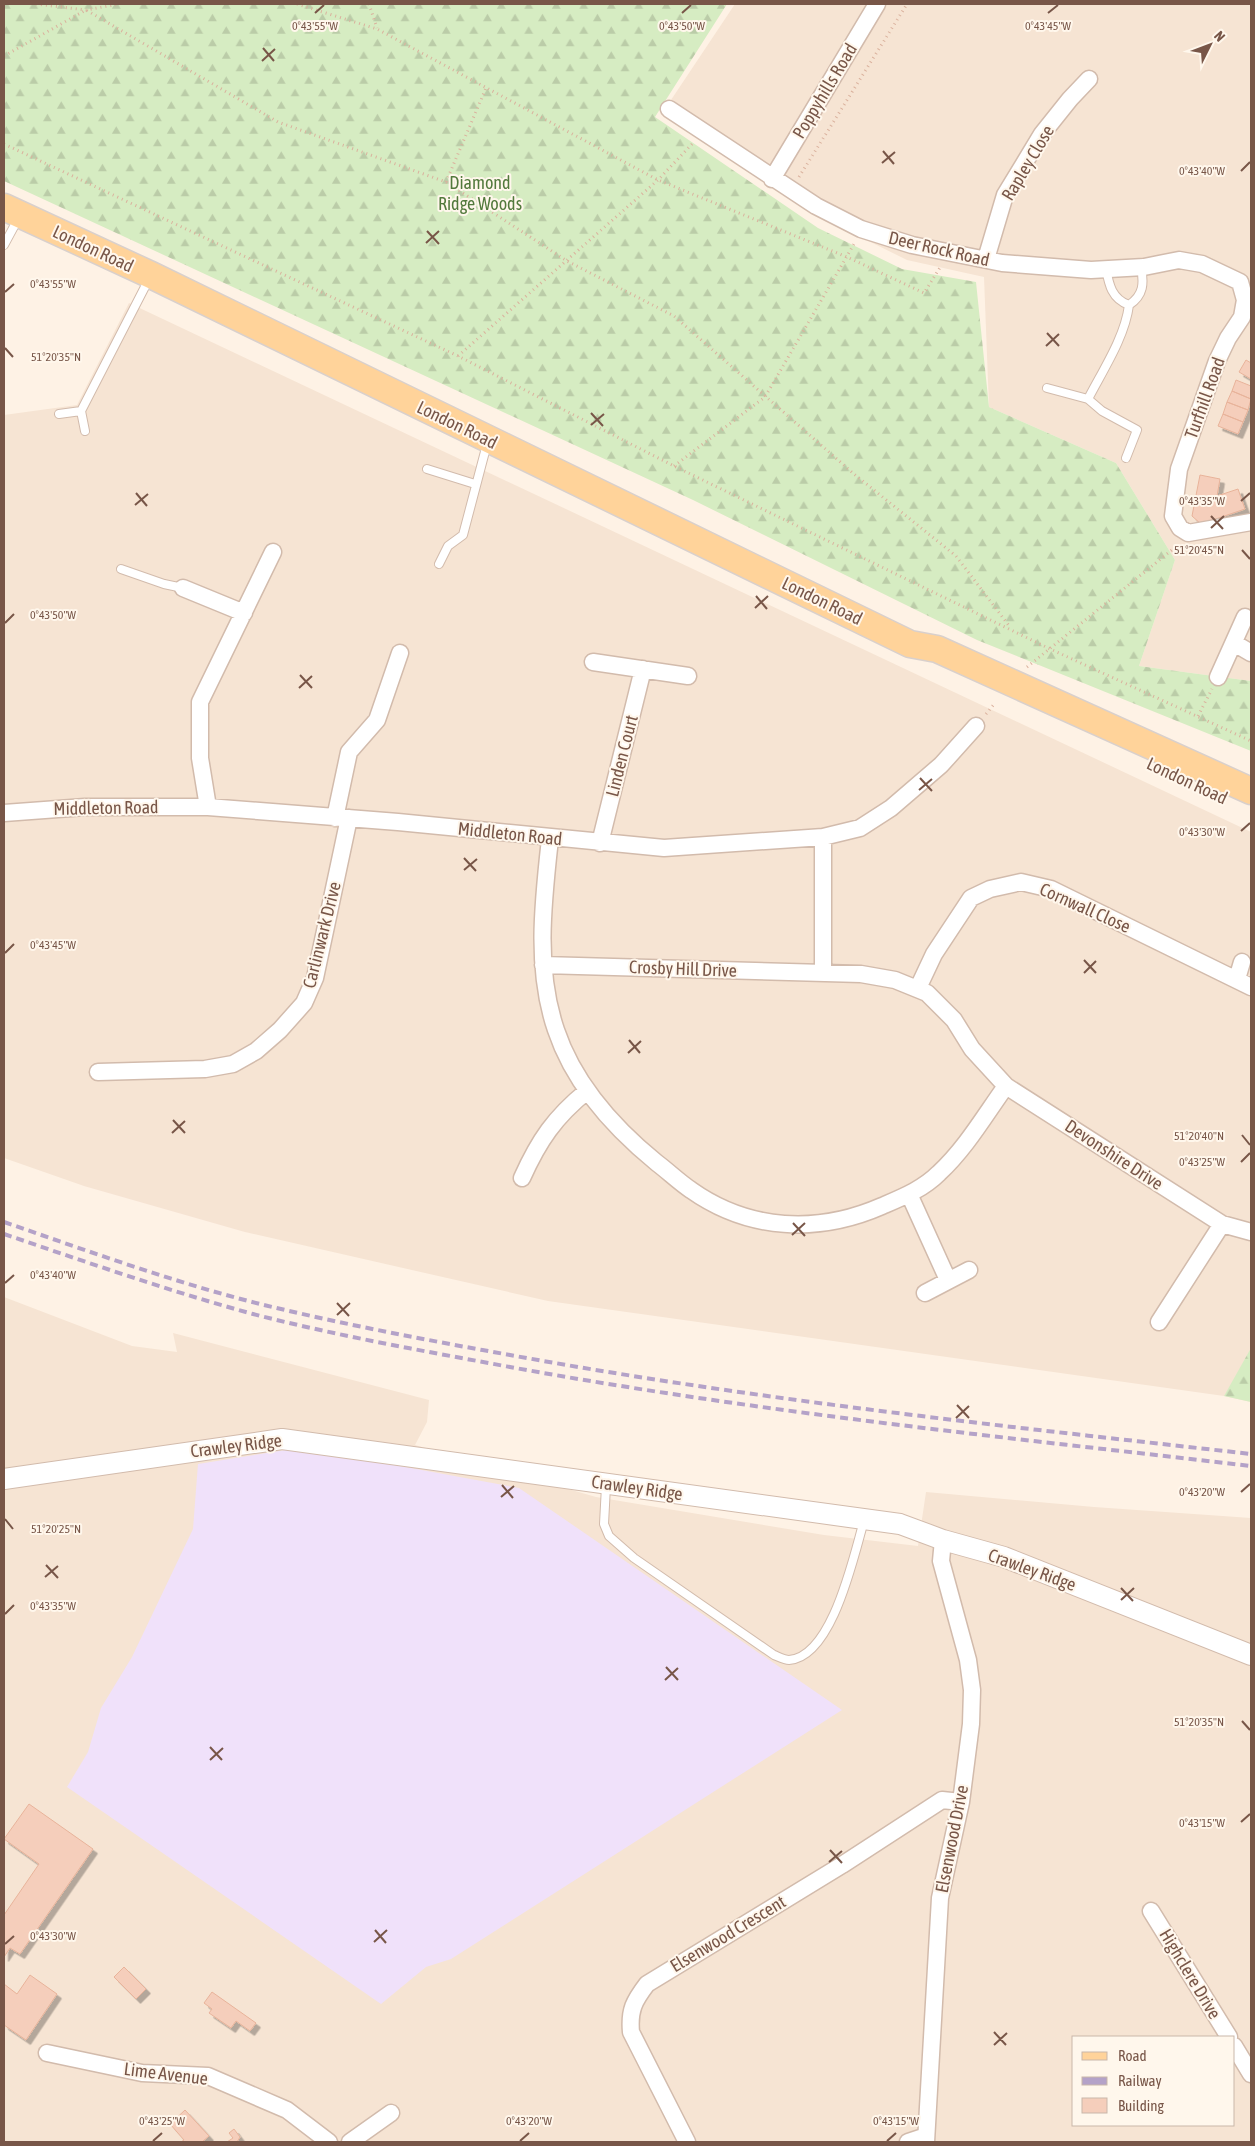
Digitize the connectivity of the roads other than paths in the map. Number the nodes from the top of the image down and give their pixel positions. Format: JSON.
{"nodes":[{"id":1,"x":877,"y":4,"type":"edge"},
{"id":2,"x":1089,"y":79,"type":"dead end"},
{"id":3,"x":669,"y":109,"type":"dead end"},
{"id":4,"x":772,"y":179,"type":"junction"},
{"id":5,"x":12,"y":211,"type":"edge"},
{"id":6,"x":4,"y":245,"type":"edge"},
{"id":7,"x":986,"y":259,"type":"junction"},
{"id":8,"x":1142,"y":267,"type":"junction"},
{"id":9,"x":1106,"y":269,"type":"junction"},
{"id":10,"x":151,"y":275,"type":"junction"},
{"id":11,"x":1246,"y":281,"type":"edge"},
{"id":12,"x":1129,"y":305,"type":"junction"},
{"id":13,"x":1047,"y":388,"type":"dead end"},
{"id":14,"x":1088,"y":399,"type":"junction"},
{"id":15,"x":81,"y":411,"type":"junction"},
{"id":16,"x":59,"y":414,"type":"dead end"},
{"id":17,"x":85,"y":431,"type":"dead end"},
{"id":18,"x":488,"y":440,"type":"junction"},
{"id":19,"x":1126,"y":458,"type":"dead end"},
{"id":20,"x":428,"y":469,"type":"dead end"},
{"id":21,"x":475,"y":484,"type":"junction"},
{"id":22,"x":1251,"y":522,"type":"edge"},
{"id":23,"x":273,"y":552,"type":"dead end"},
{"id":24,"x":439,"y":564,"type":"dead end"},
{"id":25,"x":121,"y":569,"type":"dead end"},
{"id":26,"x":183,"y":588,"type":"joint"},
{"id":27,"x":244,"y":614,"type":"junction"},
{"id":28,"x":1245,"y":617,"type":"dead end"},
{"id":29,"x":910,"y":644,"type":"junction"},
{"id":30,"x":1234,"y":644,"type":"junction"},
{"id":31,"x":400,"y":653,"type":"dead end"},
{"id":32,"x":1251,"y":653,"type":"edge"},
{"id":33,"x":594,"y":662,"type":"dead end"},
{"id":34,"x":643,"y":669,"type":"junction"},
{"id":35,"x":688,"y":676,"type":"dead end"},
{"id":36,"x":1218,"y":678,"type":"road end"},
{"id":37,"x":976,"y":726,"type":"dead end"},
{"id":38,"x":1251,"y":791,"type":"edge"},
{"id":39,"x":208,"y":806,"type":"junction"},
{"id":40,"x":1251,"y":810,"type":"edge"},
{"id":41,"x":4,"y":813,"type":"edge"},
{"id":42,"x":342,"y":818,"type":"junction"},
{"id":43,"x":823,"y":837,"type":"junction"},
{"id":44,"x":550,"y":839,"type":"junction"},
{"id":45,"x":600,"y":843,"type":"junction"},
{"id":46,"x":1242,"y":962,"type":"dead end"},
{"id":47,"x":543,"y":965,"type":"junction"},
{"id":48,"x":824,"y":973,"type":"junction"},
{"id":49,"x":1237,"y":979,"type":"junction"},
{"id":50,"x":1251,"y":987,"type":"edge"},
{"id":51,"x":918,"y":988,"type":"junction"},
{"id":52,"x":98,"y":1072,"type":"dead end"},
{"id":53,"x":1006,"y":1086,"type":"junction"},
{"id":54,"x":587,"y":1090,"type":"junction"},
{"id":55,"x":522,"y":1178,"type":"dead end"},
{"id":56,"x":909,"y":1194,"type":"junction"},
{"id":57,"x":1222,"y":1224,"type":"junction"},
{"id":58,"x":1251,"y":1232,"type":"edge"},
{"id":59,"x":969,"y":1270,"type":"dead end"},
{"id":60,"x":948,"y":1280,"type":"junction"},
{"id":61,"x":925,"y":1293,"type":"dead end"},
{"id":62,"x":1160,"y":1322,"type":"dead end"},
{"id":63,"x":4,"y":1479,"type":"edge"},
{"id":64,"x":606,"y":1484,"type":"junction"},
{"id":65,"x":865,"y":1520,"type":"junction"},
{"id":66,"x":942,"y":1540,"type":"junction"},
{"id":67,"x":1251,"y":1655,"type":"edge"},
{"id":68,"x":961,"y":1802,"type":"junction"},
{"id":69,"x":1152,"y":1911,"type":"dead end"},
{"id":70,"x":1228,"y":2036,"type":"edge"},
{"id":71,"x":1235,"y":2048,"type":"edge"},
{"id":72,"x":47,"y":2053,"type":"dead end"},
{"id":73,"x":1251,"y":2074,"type":"edge"},
{"id":74,"x":391,"y":2113,"type":"dead end"},
{"id":75,"x":926,"y":2139,"type":"edge"},
{"id":76,"x":330,"y":2142,"type":"edge"},
{"id":77,"x":350,"y":2142,"type":"edge"},
{"id":78,"x":687,"y":2142,"type":"edge"},
{"id":79,"x":908,"y":2142,"type":"edge"}],
"edges":[{"from":1,"to":4,"type":"street","name":"Poppyhills Road"},
{"from":2,"to":7,"type":"street","name":"Rapley Close"},
{"from":3,"to":4,"type":"street","name":"Deer Rock Road"},
{"from":4,"to":7,"type":"street","name":"Deer Rock Road"},
{"from":5,"to":6,"type":"lane"},
{"from":5,"to":10,"type":"main road","name":"London Road"},
{"from":7,"to":9,"type":"street","name":"Deer Rock Road"},
{"from":8,"to":9,"type":"street","name":"Deer Rock Road"},
{"from":8,"to":11,"type":"street","name":"Deer Rock Road"},
{"from":8,"to":12,"type":"lane"},
{"from":9,"to":12,"type":"lane"},
{"from":10,"to":15,"type":"lane"},
{"from":10,"to":18,"type":"main road","name":"London Road"},
{"from":11,"to":22,"type":"street","name":"Turfhill Road"},
{"from":12,"to":14,"type":"lane"},
{"from":13,"to":14,"type":"lane"},
{"from":14,"to":19,"type":"lane"},
{"from":15,"to":16,"type":"lane"},
{"from":15,"to":17,"type":"lane"},
{"from":18,"to":21,"type":"lane"},
{"from":18,"to":29,"type":"main road","name":"London Road"},
{"from":20,"to":21,"type":"lane"},
{"from":21,"to":24,"type":"lane"},
{"from":23,"to":27,"type":"street"},
{"from":25,"to":26,"type":"lane"},
{"from":26,"to":27,"type":"street"},
{"from":27,"to":39,"type":"street"},
{"from":28,"to":30,"type":"street"},
{"from":29,"to":38,"type":"main road","name":"London Road"},
{"from":29,"to":40,"type":"main road","name":"London Road"},
{"from":30,"to":32,"type":"street"},
{"from":30,"to":36,"type":"street"},
{"from":31,"to":42,"type":"street","name":"Carlinwark Drive"},
{"from":33,"to":34,"type":"street"},
{"from":34,"to":35,"type":"street"},
{"from":34,"to":45,"type":"street","name":"Linden Court"},
{"from":37,"to":43,"type":"street","name":"Middleton Road"},
{"from":39,"to":41,"type":"street","name":"Middleton Road"},
{"from":39,"to":42,"type":"street","name":"Middleton Road"},
{"from":42,"to":44,"type":"street","name":"Middleton Road"},
{"from":42,"to":52,"type":"street","name":"Carlinwark Drive"},
{"from":43,"to":45,"type":"street","name":"Middleton Road"},
{"from":43,"to":48,"type":"street"},
{"from":44,"to":45,"type":"street","name":"Middleton Road"},
{"from":44,"to":47,"type":"street"},
{"from":46,"to":49,"type":"street"},
{"from":47,"to":48,"type":"street","name":"Crosby Hill Drive"},
{"from":47,"to":54,"type":"street"},
{"from":48,"to":51,"type":"street","name":"Crosby Hill Drive"},
{"from":49,"to":50,"type":"street","name":"Cornwall Close"},
{"from":49,"to":51,"type":"street","name":"Cornwall Close"},
{"from":51,"to":53,"type":"street","name":"Crosby Hill Drive"},
{"from":53,"to":56,"type":"street"},
{"from":53,"to":57,"type":"street","name":"Devonshire Drive"},
{"from":54,"to":55,"type":"street"},
{"from":54,"to":56,"type":"street"},
{"from":56,"to":60,"type":"street"},
{"from":57,"to":58,"type":"street","name":"Devonshire Drive"},
{"from":57,"to":62,"type":"street"},
{"from":59,"to":60,"type":"street"},
{"from":60,"to":61,"type":"street"},
{"from":63,"to":64,"type":"street","name":"Crawley Ridge"},
{"from":64,"to":65,"type":"street","name":"Crawley Ridge"},
{"from":64,"to":65,"type":"lane"},
{"from":65,"to":66,"type":"street","name":"Crawley Ridge"},
{"from":66,"to":67,"type":"street","name":"Crawley Ridge"},
{"from":66,"to":68,"type":"street","name":"Elsenwood Drive"},
{"from":68,"to":75,"type":"street","name":"Elsenwood Drive"},
{"from":68,"to":78,"type":"street","name":"Elsenwood Crescent"},
{"from":69,"to":70,"type":"street","name":"Highclere Drive"},
{"from":71,"to":73,"type":"street"},
{"from":72,"to":76,"type":"street","name":"Lime Avenue"},
{"from":74,"to":77,"type":"street"},
{"from":75,"to":79,"type":"street"}]}
